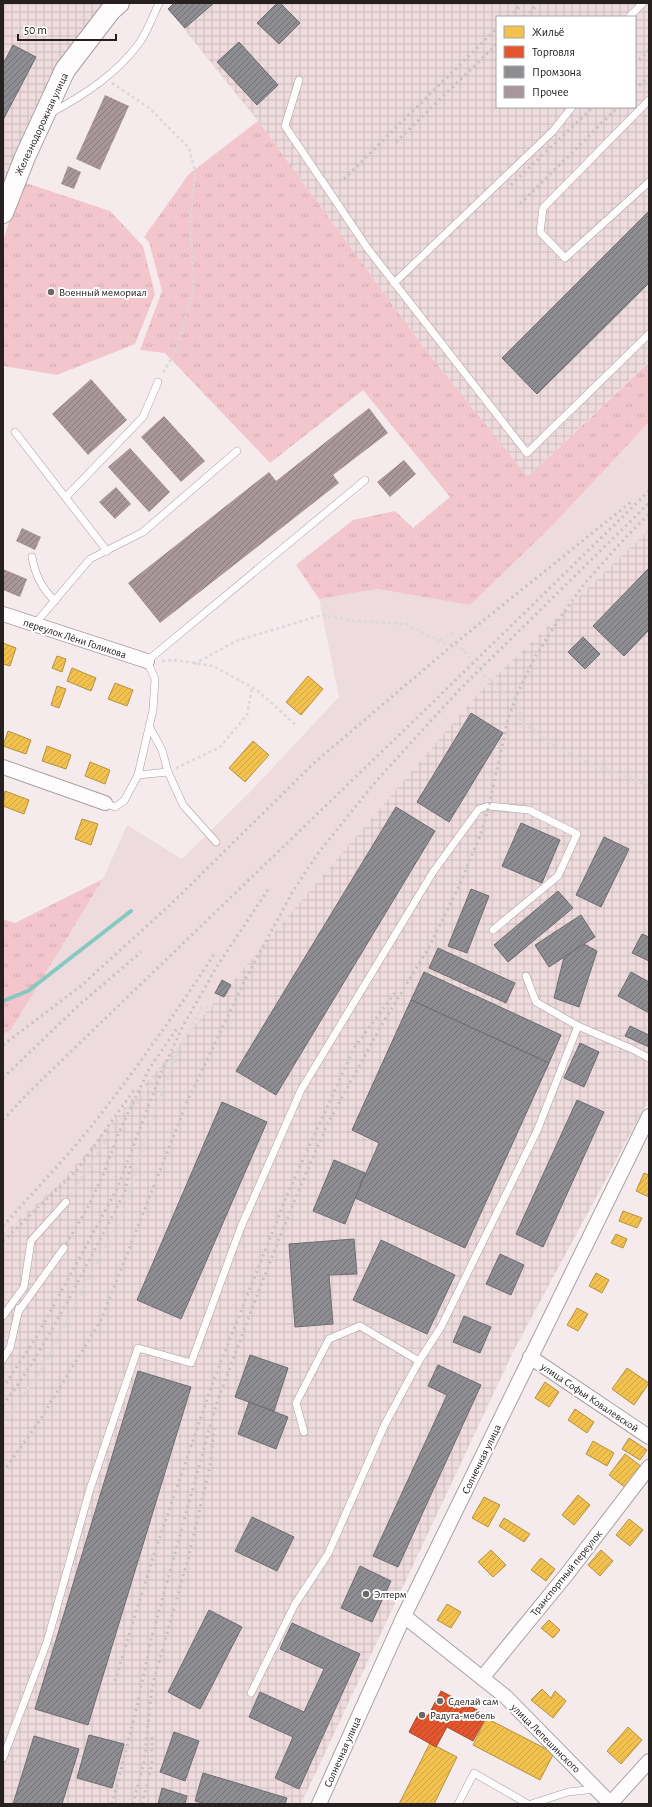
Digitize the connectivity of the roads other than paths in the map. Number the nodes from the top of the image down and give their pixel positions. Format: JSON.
{"nodes":[{"id":1,"x":119,"y":3,"type":"edge"},
{"id":2,"x":159,"y":3,"type":"edge"},
{"id":3,"x":643,"y":3,"type":"edge"},
{"id":4,"x":630,"y":16,"type":"edge"},
{"id":5,"x":299,"y":80,"type":"dead end"},
{"id":6,"x":649,"y":100,"type":"edge"},
{"id":7,"x":571,"y":108,"type":"edge"},
{"id":8,"x":42,"y":118,"type":"junction"},
{"id":9,"x":649,"y":182,"type":"edge"},
{"id":10,"x":3,"y":213,"type":"edge"},
{"id":11,"x":394,"y":283,"type":"junction"},
{"id":12,"x":649,"y":334,"type":"edge"},
{"id":13,"x":158,"y":382,"type":"road end"},
{"id":14,"x":15,"y":432,"type":"dead end"},
{"id":15,"x":237,"y":450,"type":"dead end"},
{"id":16,"x":365,"y":480,"type":"dead end"},
{"id":17,"x":66,"y":497,"type":"junction"},
{"id":18,"x":107,"y":551,"type":"junction"},
{"id":19,"x":32,"y":558,"type":"dead end"},
{"id":20,"x":55,"y":601,"type":"junction"},
{"id":21,"x":3,"y":614,"type":"edge"},
{"id":22,"x":34,"y":625,"type":"junction"},
{"id":23,"x":147,"y":661,"type":"junction"},
{"id":24,"x":149,"y":726,"type":"junction"},
{"id":25,"x":3,"y":767,"type":"edge"},
{"id":26,"x":168,"y":772,"type":"junction"},
{"id":27,"x":138,"y":775,"type":"junction"},
{"id":28,"x":105,"y":804,"type":"joint"},
{"id":29,"x":216,"y":842,"type":"dead end"},
{"id":30,"x":493,"y":930,"type":"dead end"},
{"id":31,"x":526,"y":976,"type":"dead end"},
{"id":32,"x":578,"y":1026,"type":"junction"},
{"id":33,"x":649,"y":1058,"type":"edge"},
{"id":34,"x":649,"y":1116,"type":"edge"},
{"id":35,"x":66,"y":1202,"type":"road end"},
{"id":36,"x":64,"y":1248,"type":"dead end"},
{"id":37,"x":24,"y":1287,"type":"junction"},
{"id":38,"x":18,"y":1312,"type":"junction"},
{"id":39,"x":3,"y":1316,"type":"edge"},
{"id":40,"x":530,"y":1357,"type":"junction"},
{"id":41,"x":3,"y":1359,"type":"edge"},
{"id":42,"x":419,"y":1362,"type":"junction"},
{"id":43,"x":304,"y":1432,"type":"dead end"},
{"id":44,"x":649,"y":1437,"type":"edge"},
{"id":45,"x":649,"y":1467,"type":"edge"},
{"id":46,"x":404,"y":1616,"type":"junction"},
{"id":47,"x":482,"y":1678,"type":"junction"},
{"id":48,"x":251,"y":1693,"type":"dead end"},
{"id":49,"x":3,"y":1758,"type":"edge"},
{"id":50,"x":649,"y":1761,"type":"edge"},
{"id":51,"x":596,"y":1789,"type":"junction"},
{"id":52,"x":319,"y":1804,"type":"edge"},
{"id":53,"x":458,"y":1804,"type":"edge"},
{"id":54,"x":530,"y":1804,"type":"edge"},
{"id":55,"x":610,"y":1804,"type":"edge"}],
"edges":[{"from":1,"to":8,"type":"street","name":"Железнодорожная улица"},
{"from":2,"to":8,"type":"lane"},
{"from":3,"to":4,"type":"lane"},
{"from":5,"to":11,"type":"lane"},
{"from":6,"to":9,"type":"lane"},
{"from":7,"to":11,"type":"lane"},
{"from":8,"to":10,"type":"street","name":"Железнодорожная улица"},
{"from":11,"to":12,"type":"lane"},
{"from":13,"to":17,"type":"lane"},
{"from":14,"to":17,"type":"lane"},
{"from":15,"to":18,"type":"lane"},
{"from":16,"to":23,"type":"lane"},
{"from":17,"to":18,"type":"lane"},
{"from":18,"to":20,"type":"lane"},
{"from":19,"to":20,"type":"lane"},
{"from":20,"to":22,"type":"lane"},
{"from":21,"to":22,"type":"street","name":"переулок Лёни Голикова"},
{"from":22,"to":23,"type":"street","name":"переулок Лёни Голикова"},
{"from":23,"to":24,"type":"lane"},
{"from":24,"to":26,"type":"lane"},
{"from":24,"to":27,"type":"lane"},
{"from":25,"to":28,"type":"street"},
{"from":26,"to":27,"type":"lane"},
{"from":26,"to":29,"type":"lane"},
{"from":27,"to":28,"type":"lane"},
{"from":30,"to":49,"type":"lane"},
{"from":31,"to":32,"type":"lane"},
{"from":32,"to":33,"type":"lane"},
{"from":32,"to":42,"type":"lane"},
{"from":34,"to":40,"type":"street","name":"Солнечная улица"},
{"from":35,"to":37,"type":"lane"},
{"from":36,"to":38,"type":"lane"},
{"from":37,"to":38,"type":"lane"},
{"from":37,"to":39,"type":"lane"},
{"from":38,"to":41,"type":"lane"},
{"from":40,"to":44,"type":"street","name":"улица Софьи Ковалевской"},
{"from":40,"to":46,"type":"street","name":"Солнечная улица"},
{"from":42,"to":43,"type":"lane"},
{"from":42,"to":48,"type":"lane"},
{"from":45,"to":47,"type":"street","name":"Транспортный переулок"},
{"from":46,"to":47,"type":"street","name":"улица Лепешинского"},
{"from":46,"to":52,"type":"street","name":"Солнечная улица"},
{"from":47,"to":51,"type":"street","name":"улица Лепешинского"},
{"from":50,"to":55,"type":"street"},
{"from":51,"to":54,"type":"lane"},
{"from":51,"to":55,"type":"street","name":"улица Лепешинского"},
{"from":53,"to":54,"type":"lane"}]}
